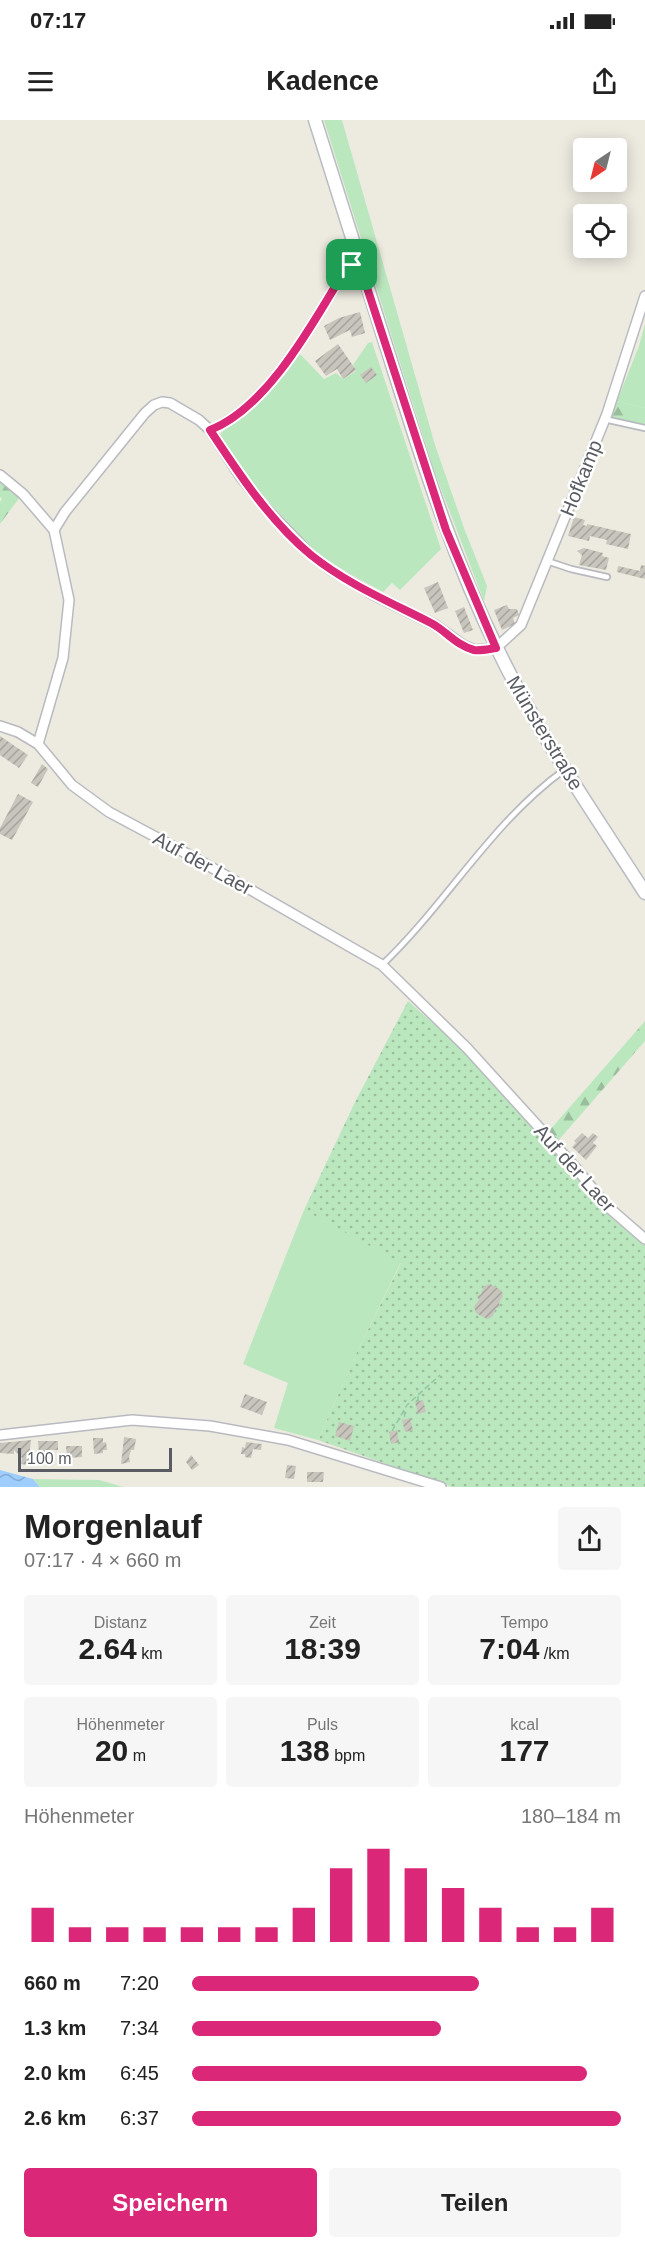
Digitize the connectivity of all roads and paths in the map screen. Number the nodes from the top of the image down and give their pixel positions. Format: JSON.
{"nodes":[{"id":1,"x":315,"y":120,"type":"edge"},
{"id":2,"x":359,"y":263,"type":"junction"},
{"id":3,"x":645,"y":296,"type":"edge"},
{"id":4,"x":604,"y":419,"type":"junction"},
{"id":5,"x":645,"y":428,"type":"edge"},
{"id":6,"x":210,"y":430,"type":"junction"},
{"id":7,"x":0,"y":475,"type":"edge"},
{"id":8,"x":54,"y":530,"type":"junction"},
{"id":9,"x":547,"y":561,"type":"junction"},
{"id":10,"x":607,"y":578,"type":"dead end"},
{"id":11,"x":496,"y":648,"type":"junction"},
{"id":12,"x":0,"y":726,"type":"edge"},
{"id":13,"x":38,"y":744,"type":"junction"},
{"id":14,"x":565,"y":769,"type":"junction"},
{"id":15,"x":645,"y":892,"type":"edge"},
{"id":16,"x":382,"y":964,"type":"junction"},
{"id":17,"x":645,"y":1239,"type":"edge"},
{"id":18,"x":440,"y":1375,"type":"dead end"},
{"id":19,"x":417,"y":1395,"type":"junction"},
{"id":20,"x":418,"y":1401,"type":"dead end"},
{"id":21,"x":404,"y":1410,"type":"junction"},
{"id":22,"x":405,"y":1419,"type":"dead end"},
{"id":23,"x":392,"y":1431,"type":"dead end"},
{"id":24,"x":0,"y":1435,"type":"edge"},
{"id":25,"x":441,"y":1487,"type":"edge"}],
"edges":[{"from":1,"to":2,"type":"main road","name":"Münsterstraße"},
{"from":2,"to":6,"type":"street"},
{"from":2,"to":11,"type":"main road","name":"Münsterstraße"},
{"from":3,"to":4,"type":"street","name":"Hofkamp"},
{"from":4,"to":5,"type":"lane"},
{"from":4,"to":9,"type":"street","name":"Hofkamp"},
{"from":6,"to":8,"type":"street"},
{"from":6,"to":11,"type":"street"},
{"from":7,"to":8,"type":"street"},
{"from":8,"to":13,"type":"street"},
{"from":9,"to":10,"type":"lane"},
{"from":9,"to":11,"type":"street","name":"Hofkamp"},
{"from":11,"to":14,"type":"main road","name":"Münsterstraße"},
{"from":12,"to":13,"type":"street","name":"Auf der Laer"},
{"from":13,"to":16,"type":"street","name":"Auf der Laer"},
{"from":14,"to":15,"type":"main road","name":"Münsterstraße"},
{"from":14,"to":16,"type":"lane"},
{"from":16,"to":17,"type":"street","name":"Auf der Laer"},
{"from":18,"to":19,"type":"path"},
{"from":19,"to":20,"type":"path"},
{"from":19,"to":21,"type":"path"},
{"from":21,"to":22,"type":"path"},
{"from":21,"to":23,"type":"path"},
{"from":24,"to":25,"type":"street"}]}
